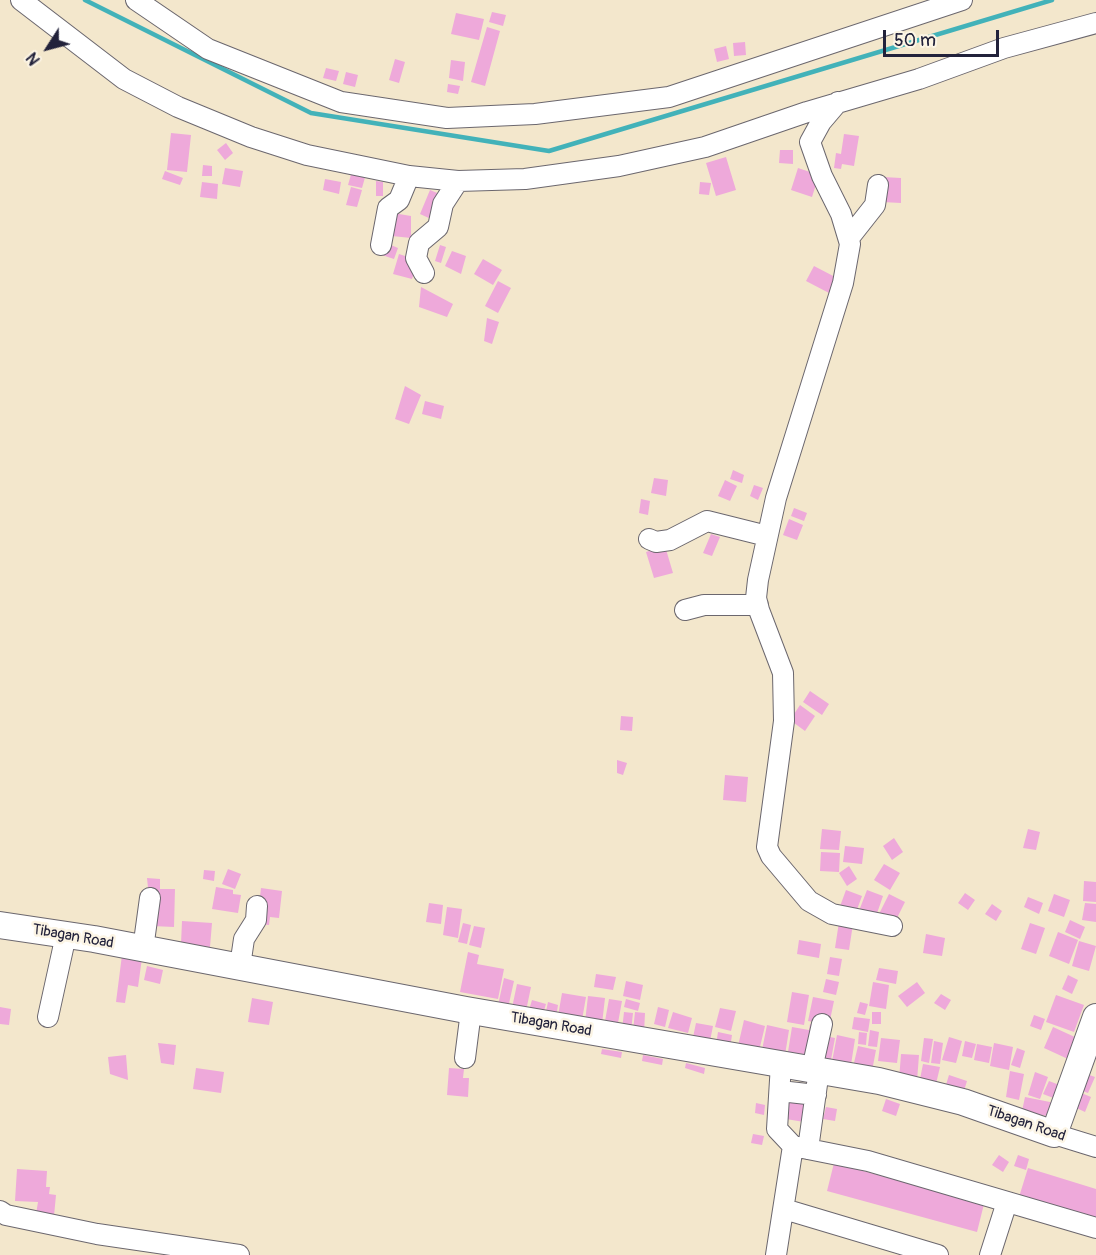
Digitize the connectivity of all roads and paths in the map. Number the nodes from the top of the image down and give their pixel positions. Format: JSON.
{"nodes":[{"id":1,"x":21,"y":0,"type":"edge"},
{"id":2,"x":136,"y":0,"type":"edge"},
{"id":3,"x":962,"y":0,"type":"edge"},
{"id":4,"x":1096,"y":23,"type":"edge"},
{"id":5,"x":838,"y":102,"type":"junction"},
{"id":6,"x":409,"y":176,"type":"junction"},
{"id":7,"x":458,"y":181,"type":"junction"},
{"id":8,"x":878,"y":185,"type":"dead end"},
{"id":9,"x":849,"y":238,"type":"junction"},
{"id":10,"x":381,"y":245,"type":"dead end"},
{"id":11,"x":424,"y":273,"type":"dead end"},
{"id":12,"x":767,"y":536,"type":"junction"},
{"id":13,"x":649,"y":539,"type":"dead end"},
{"id":14,"x":758,"y":605,"type":"junction"},
{"id":15,"x":685,"y":610,"type":"dead end"},
{"id":16,"x":150,"y":898,"type":"dead end"},
{"id":17,"x":257,"y":906,"type":"dead end"},
{"id":18,"x":0,"y":925,"type":"edge"},
{"id":19,"x":892,"y":926,"type":"dead end"},
{"id":20,"x":66,"y":935,"type":"junction"},
{"id":21,"x":142,"y":949,"type":"junction"},
{"id":22,"x":240,"y":966,"type":"junction"},
{"id":23,"x":471,"y":1011,"type":"junction"},
{"id":24,"x":48,"y":1017,"type":"dead end"},
{"id":25,"x":1096,"y":1017,"type":"edge"},
{"id":26,"x":822,"y":1024,"type":"dead end"},
{"id":27,"x":1092,"y":1045,"type":"edge"},
{"id":28,"x":465,"y":1058,"type":"dead end"},
{"id":29,"x":782,"y":1064,"type":"junction"},
{"id":30,"x":816,"y":1078,"type":"junction"},
{"id":31,"x":780,"y":1091,"type":"junction"},
{"id":32,"x":1054,"y":1134,"type":"junction"},
{"id":33,"x":1096,"y":1147,"type":"edge"},
{"id":34,"x":800,"y":1148,"type":"junction"},
{"id":35,"x":1007,"y":1202,"type":"junction"},
{"id":36,"x":784,"y":1209,"type":"junction"},
{"id":37,"x":0,"y":1211,"type":"edge"},
{"id":38,"x":1096,"y":1228,"type":"edge"},
{"id":39,"x":239,"y":1255,"type":"edge"},
{"id":40,"x":776,"y":1255,"type":"edge"},
{"id":41,"x":938,"y":1255,"type":"edge"},
{"id":42,"x":990,"y":1255,"type":"edge"}],
"edges":[{"from":1,"to":6,"type":"street"},
{"from":2,"to":3,"type":"street"},
{"from":4,"to":5,"type":"street"},
{"from":5,"to":7,"type":"street"},
{"from":5,"to":9,"type":"street"},
{"from":6,"to":7,"type":"street"},
{"from":6,"to":10,"type":"street"},
{"from":7,"to":11,"type":"street"},
{"from":8,"to":9,"type":"street"},
{"from":9,"to":12,"type":"street"},
{"from":12,"to":13,"type":"street"},
{"from":12,"to":14,"type":"street"},
{"from":14,"to":15,"type":"street"},
{"from":14,"to":19,"type":"street"},
{"from":16,"to":21,"type":"street"},
{"from":17,"to":22,"type":"street"},
{"from":18,"to":20,"type":"main road","name":"Tibagan Road"},
{"from":20,"to":21,"type":"main road","name":"Tibagan Road"},
{"from":20,"to":24,"type":"street"},
{"from":21,"to":22,"type":"main road","name":"Tibagan Road"},
{"from":22,"to":23,"type":"main road","name":"Tibagan Road"},
{"from":23,"to":28,"type":"street"},
{"from":23,"to":29,"type":"main road","name":"Tibagan Road"},
{"from":25,"to":27,"type":"main road"},
{"from":26,"to":30,"type":"street"},
{"from":27,"to":32,"type":"main road"},
{"from":29,"to":30,"type":"main road","name":"Tibagan Road"},
{"from":29,"to":31,"type":"street"},
{"from":30,"to":31,"type":"street"},
{"from":30,"to":32,"type":"main road","name":"Tibagan Road"},
{"from":30,"to":34,"type":"street"},
{"from":31,"to":34,"type":"street"},
{"from":32,"to":33,"type":"street","name":"Tibagan Road"},
{"from":34,"to":35,"type":"street"},
{"from":34,"to":36,"type":"street"},
{"from":35,"to":38,"type":"street"},
{"from":35,"to":42,"type":"street"},
{"from":36,"to":40,"type":"street"},
{"from":36,"to":41,"type":"street"},
{"from":37,"to":39,"type":"street"}]}
